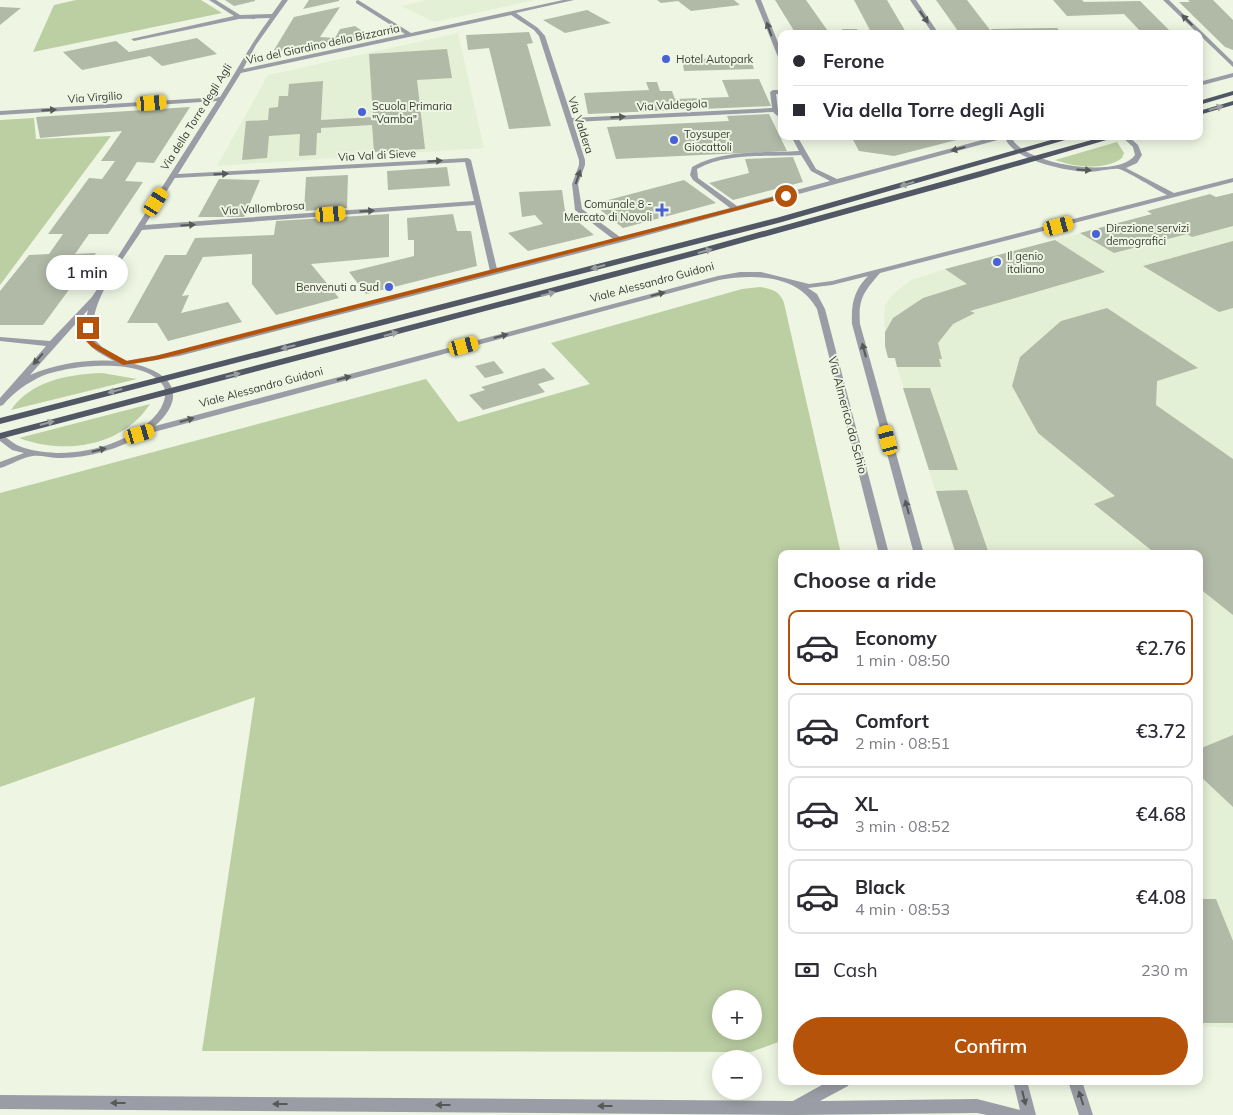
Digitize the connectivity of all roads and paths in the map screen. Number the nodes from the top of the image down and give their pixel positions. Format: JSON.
{"nodes":[{"id":1,"x":212,"y":0,"type":"edge"},
{"id":2,"x":285,"y":0,"type":"edge"},
{"id":3,"x":365,"y":0,"type":"edge"},
{"id":4,"x":571,"y":0,"type":"edge"},
{"id":5,"x":758,"y":0,"type":"edge"},
{"id":6,"x":913,"y":0,"type":"edge"},
{"id":7,"x":1166,"y":0,"type":"edge"},
{"id":8,"x":512,"y":13,"type":"junction"},
{"id":9,"x":239,"y":16,"type":"junction"},
{"id":10,"x":273,"y":16,"type":"junction"},
{"id":11,"x":933,"y":30,"type":"edge"},
{"id":12,"x":1197,"y":30,"type":"edge"},
{"id":13,"x":410,"y":35,"type":"junction"},
{"id":14,"x":1203,"y":36,"type":"edge"},
{"id":15,"x":134,"y":39,"type":"dead end"},
{"id":16,"x":778,"y":49,"type":"edge"},
{"id":17,"x":1233,"y":65,"type":"edge"},
{"id":18,"x":239,"y":72,"type":"junction"},
{"id":19,"x":1233,"y":75,"type":"edge"},
{"id":20,"x":1203,"y":83,"type":"edge"},
{"id":21,"x":778,"y":92,"type":"edge"},
{"id":22,"x":1233,"y":93,"type":"edge"},
{"id":23,"x":221,"y":99,"type":"junction"},
{"id":24,"x":1203,"y":102,"type":"edge"},
{"id":25,"x":1233,"y":103,"type":"edge"},
{"id":26,"x":775,"y":110,"type":"junction"},
{"id":27,"x":1203,"y":112,"type":"edge"},
{"id":28,"x":0,"y":113,"type":"edge"},
{"id":29,"x":778,"y":114,"type":"edge"},
{"id":30,"x":569,"y":120,"type":"junction"},
{"id":31,"x":796,"y":140,"type":"edge"},
{"id":32,"x":992,"y":140,"type":"edge"},
{"id":33,"x":1010,"y":140,"type":"edge"},
{"id":34,"x":1062,"y":140,"type":"edge"},
{"id":35,"x":1102,"y":140,"type":"edge"},
{"id":36,"x":1128,"y":140,"type":"edge"},
{"id":37,"x":1021,"y":152,"type":"junction"},
{"id":38,"x":804,"y":153,"type":"junction"},
{"id":39,"x":1037,"y":159,"type":"junction"},
{"id":40,"x":1122,"y":168,"type":"junction"},
{"id":41,"x":172,"y":176,"type":"junction"},
{"id":42,"x":1233,"y":180,"type":"edge"},
{"id":43,"x":837,"y":182,"type":"junction"},
{"id":44,"x":1174,"y":196,"type":"junction"},
{"id":45,"x":479,"y":203,"type":"junction"},
{"id":46,"x":736,"y":209,"type":"junction"},
{"id":47,"x":139,"y":228,"type":"junction"},
{"id":48,"x":619,"y":240,"type":"junction"},
{"id":49,"x":879,"y":271,"type":"junction"},
{"id":50,"x":494,"y":272,"type":"junction"},
{"id":51,"x":798,"y":284,"type":"junction"},
{"id":52,"x":95,"y":298,"type":"junction"},
{"id":53,"x":0,"y":339,"type":"edge"},
{"id":54,"x":52,"y":344,"type":"junction"},
{"id":55,"x":126,"y":363,"type":"junction"},
{"id":56,"x":162,"y":379,"type":"junction"},
{"id":57,"x":14,"y":389,"type":"junction"},
{"id":58,"x":169,"y":392,"type":"junction"},
{"id":59,"x":0,"y":394,"type":"edge"},
{"id":60,"x":0,"y":403,"type":"edge"},
{"id":61,"x":0,"y":421,"type":"edge"},
{"id":62,"x":140,"y":434,"type":"junction"},
{"id":63,"x":0,"y":436,"type":"edge"},
{"id":64,"x":33,"y":453,"type":"junction"},
{"id":65,"x":0,"y":465,"type":"edge"},
{"id":66,"x":883,"y":550,"type":"edge"},
{"id":67,"x":918,"y":550,"type":"edge"},
{"id":68,"x":836,"y":1085,"type":"edge"},
{"id":69,"x":1021,"y":1085,"type":"edge"},
{"id":70,"x":1076,"y":1085,"type":"edge"},
{"id":71,"x":0,"y":1102,"type":"edge"},
{"id":72,"x":794,"y":1108,"type":"junction"},
{"id":73,"x":1017,"y":1115,"type":"edge"},
{"id":74,"x":1028,"y":1115,"type":"edge"},
{"id":75,"x":1086,"y":1115,"type":"edge"}],
"edges":[{"from":1,"to":9,"type":"street"},
{"from":2,"to":10,"type":"street","name":"Via della Torre degli Agli"},
{"from":3,"to":13,"type":"street","name":"Via del Giardino della Bizzarria"},
{"from":4,"to":8,"type":"street","name":"Via del Giardino della Bizzarria"},
{"from":16,"to":5,"type":"street","one_way":true},
{"from":6,"to":11,"type":"street","one_way":true},
{"from":12,"to":7,"type":"street","one_way":true},
{"from":8,"to":13,"type":"street","name":"Via del Giardino della Bizzarria"},
{"from":8,"to":30,"type":"street","name":"Via Valdera"},
{"from":9,"to":10,"type":"street"},
{"from":9,"to":15,"type":"street"},
{"from":10,"to":18,"type":"street","name":"Via della Torre degli Agli"},
{"from":13,"to":18,"type":"street","name":"Via del Giardino della Bizzarria"},
{"from":17,"to":14,"type":"street","one_way":true},
{"from":18,"to":23,"type":"street","name":"Via della Torre degli Agli"},
{"from":19,"to":20,"type":"street"},
{"from":21,"to":26,"type":"street"},
{"from":22,"to":24,"type":"main road"},
{"from":28,"to":23,"type":"street","name":"Via Virgilio","one_way":true},
{"from":23,"to":41,"type":"street","name":"Via della Torre degli Agli"},
{"from":27,"to":25,"type":"main road","one_way":true},
{"from":26,"to":29,"type":"street"},
{"from":30,"to":26,"type":"street","name":"Via Valdegola","one_way":true},
{"from":48,"to":30,"type":"street","name":"Via Valdera","one_way":true},
{"from":31,"to":38,"type":"street"},
{"from":32,"to":43,"type":"street","one_way":true},
{"from":33,"to":37,"type":"street"},
{"from":34,"to":37,"type":"main road"},
{"from":35,"to":39,"type":"main road","name":"Viale Alessandro Guidoni"},
{"from":36,"to":40,"type":"street"},
{"from":37,"to":39,"type":"street"},
{"from":37,"to":56,"type":"main road","one_way":true},
{"from":38,"to":43,"type":"street"},
{"from":38,"to":46,"type":"street"},
{"from":39,"to":40,"type":"street","one_way":true},
{"from":58,"to":39,"type":"main road","name":"Viale Alessandro Guidoni","one_way":true},
{"from":40,"to":44,"type":"street"},
{"from":41,"to":45,"type":"street","name":"Via Val di Sieve","one_way":true},
{"from":41,"to":47,"type":"street","name":"Via della Torre degli Agli"},
{"from":42,"to":44,"type":"street","name":"Viale Alessandro Guidoni"},
{"from":43,"to":46,"type":"street"},
{"from":44,"to":49,"type":"street","name":"Viale Alessandro Guidoni"},
{"from":47,"to":45,"type":"street","name":"Via Vallombrosa","one_way":true},
{"from":45,"to":50,"type":"street","name":"Via Val di Sieve"},
{"from":46,"to":48,"type":"street"},
{"from":47,"to":52,"type":"street","name":"Via della Torre degli Agli"},
{"from":48,"to":50,"type":"street"},
{"from":49,"to":51,"type":"street","name":"Viale Alessandro Guidoni"},
{"from":67,"to":49,"type":"street","one_way":true},
{"from":50,"to":55,"type":"street"},
{"from":62,"to":51,"type":"street","name":"Viale Alessandro Guidoni","one_way":true},
{"from":51,"to":66,"type":"street","name":"Via Almerico da Schio"},
{"from":52,"to":54,"type":"street","name":"Via della Torre degli Agli"},
{"from":52,"to":55,"type":"street","name":"Via della Torre degli Agli"},
{"from":53,"to":54,"type":"street"},
{"from":54,"to":57,"type":"street","name":"Via della Torre degli Agli","one_way":true},
{"from":55,"to":56,"type":"street"},
{"from":55,"to":57,"type":"street"},
{"from":56,"to":58,"type":"street"},
{"from":56,"to":61,"type":"main road","one_way":true},
{"from":57,"to":59,"type":"street"},
{"from":57,"to":60,"type":"street"},
{"from":58,"to":62,"type":"street","name":"Viale Alessandro Guidoni"},
{"from":63,"to":58,"type":"main road","name":"Viale Alessandro Guidoni","one_way":true},
{"from":64,"to":62,"type":"street","name":"Viale Alessandro Guidoni","one_way":true},
{"from":63,"to":64,"type":"street","name":"Viale Alessandro Guidoni"},
{"from":64,"to":65,"type":"street","name":"Viale Alessandro Guidoni"},
{"from":68,"to":72,"type":"street"},
{"from":69,"to":74,"type":"street","one_way":true},
{"from":75,"to":70,"type":"street","one_way":true},
{"from":72,"to":71,"type":"street","one_way":true},
{"from":72,"to":73,"type":"street"}]}
